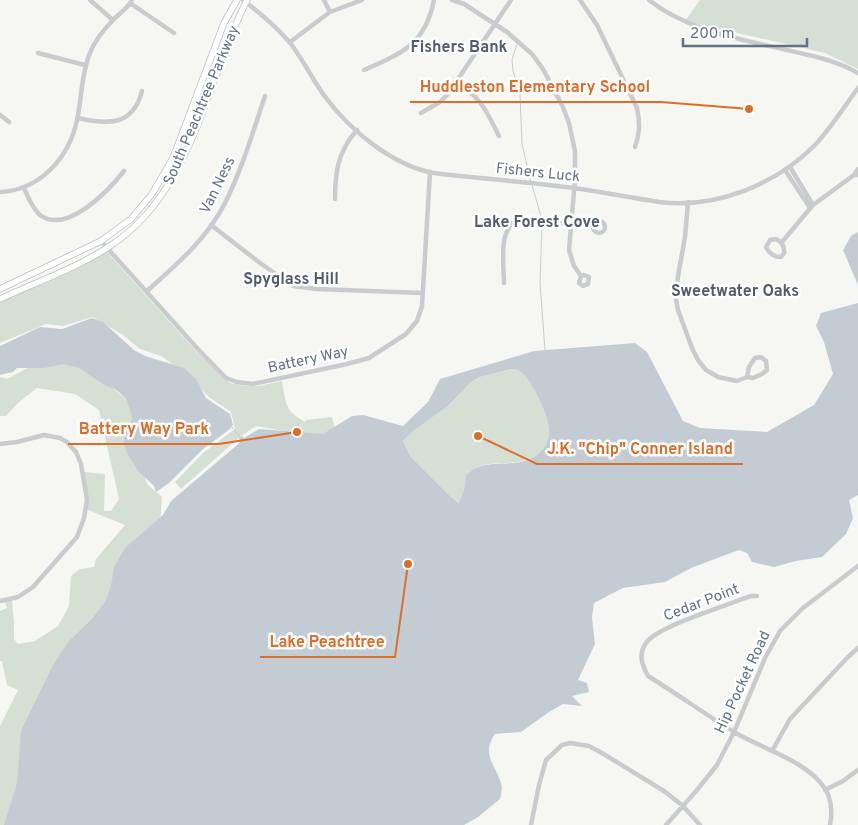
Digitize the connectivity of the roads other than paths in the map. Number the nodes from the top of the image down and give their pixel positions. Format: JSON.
{"nodes":[{"id":1,"x":90,"y":0,"type":"edge"},
{"id":2,"x":237,"y":0,"type":"edge"},
{"id":3,"x":324,"y":0,"type":"edge"},
{"id":4,"x":362,"y":0,"type":"edge"},
{"id":5,"x":434,"y":0,"type":"edge"},
{"id":6,"x":452,"y":0,"type":"edge"},
{"id":7,"x":511,"y":0,"type":"edge"},
{"id":8,"x":580,"y":0,"type":"edge"},
{"id":9,"x":649,"y":0,"type":"edge"},
{"id":10,"x":245,"y":1,"type":"edge"},
{"id":11,"x":131,"y":2,"type":"edge"},
{"id":12,"x":330,"y":12,"type":"junction"},
{"id":13,"x":112,"y":20,"type":"junction"},
{"id":14,"x":494,"y":24,"type":"junction"},
{"id":15,"x":174,"y":32,"type":"dead end"},
{"id":16,"x":290,"y":42,"type":"junction"},
{"id":17,"x":38,"y":53,"type":"dead end"},
{"id":18,"x":85,"y":66,"type":"junction"},
{"id":19,"x":364,"y":70,"type":"dead end"},
{"id":20,"x":858,"y":73,"type":"edge"},
{"id":21,"x":455,"y":82,"type":"junction"},
{"id":22,"x":858,"y":88,"type":"edge"},
{"id":23,"x":142,"y":91,"type":"dead end"},
{"id":24,"x":265,"y":96,"type":"dead end"},
{"id":25,"x":421,"y":113,"type":"dead end"},
{"id":26,"x":0,"y":115,"type":"edge"},
{"id":27,"x":78,"y":118,"type":"junction"},
{"id":28,"x":10,"y":122,"type":"dead end"},
{"id":29,"x":357,"y":130,"type":"junction"},
{"id":30,"x":499,"y":136,"type":"dead end"},
{"id":31,"x":636,"y":148,"type":"dead end"},
{"id":32,"x":788,"y":169,"type":"junction"},
{"id":33,"x":858,"y":169,"type":"edge"},
{"id":34,"x":124,"y":171,"type":"dead end"},
{"id":35,"x":430,"y":172,"type":"junction"},
{"id":36,"x":856,"y":175,"type":"edge"},
{"id":37,"x":24,"y":188,"type":"junction"},
{"id":38,"x":575,"y":188,"type":"junction"},
{"id":39,"x":0,"y":192,"type":"edge"},
{"id":40,"x":335,"y":199,"type":"dead end"},
{"id":41,"x":688,"y":202,"type":"junction"},
{"id":42,"x":811,"y":206,"type":"junction"},
{"id":43,"x":571,"y":224,"type":"junction"},
{"id":44,"x":211,"y":225,"type":"junction"},
{"id":45,"x":593,"y":226,"type":"dead end"},
{"id":46,"x":102,"y":241,"type":"junction"},
{"id":47,"x":782,"y":242,"type":"junction"},
{"id":48,"x":107,"y":248,"type":"junction"},
{"id":49,"x":581,"y":276,"type":"dead end"},
{"id":50,"x":504,"y":283,"type":"dead end"},
{"id":51,"x":0,"y":289,"type":"edge"},
{"id":52,"x":147,"y":291,"type":"junction"},
{"id":53,"x":423,"y":293,"type":"junction"},
{"id":54,"x":0,"y":298,"type":"edge"},
{"id":55,"x":747,"y":377,"type":"junction"},
{"id":56,"x":0,"y":444,"type":"edge"},
{"id":57,"x":858,"y":566,"type":"edge"},
{"id":58,"x":756,"y":596,"type":"dead end"},
{"id":59,"x":0,"y":601,"type":"edge"},
{"id":60,"x":858,"y":648,"type":"edge"},
{"id":61,"x":734,"y":732,"type":"junction"},
{"id":62,"x":772,"y":751,"type":"junction"},
{"id":63,"x":858,"y":770,"type":"edge"},
{"id":64,"x":825,"y":790,"type":"junction"},
{"id":65,"x":683,"y":806,"type":"junction"},
{"id":66,"x":531,"y":825,"type":"edge"},
{"id":67,"x":666,"y":825,"type":"edge"},
{"id":68,"x":700,"y":825,"type":"edge"},
{"id":69,"x":830,"y":825,"type":"edge"}],
"edges":[{"from":1,"to":13,"type":"street"},
{"from":2,"to":46,"type":"main road","name":"South Peachtree Parkway"},
{"from":3,"to":12,"type":"street"},
{"from":4,"to":12,"type":"street"},
{"from":5,"to":19,"type":"street"},
{"from":6,"to":14,"type":"street"},
{"from":7,"to":14,"type":"street"},
{"from":8,"to":31,"type":"street"},
{"from":9,"to":20,"type":"street"},
{"from":10,"to":16,"type":"street","name":"Fishers Luck"},
{"from":10,"to":48,"type":"main road","name":"South Peachtree Parkway"},
{"from":11,"to":13,"type":"street"},
{"from":11,"to":15,"type":"street"},
{"from":12,"to":16,"type":"street"},
{"from":13,"to":18,"type":"street"},
{"from":14,"to":21,"type":"street"},
{"from":14,"to":38,"type":"street"},
{"from":16,"to":29,"type":"street","name":"Fishers Luck"},
{"from":17,"to":18,"type":"street"},
{"from":18,"to":27,"type":"street"},
{"from":21,"to":25,"type":"street"},
{"from":21,"to":30,"type":"street"},
{"from":22,"to":32,"type":"street","name":"Fishers Luck"},
{"from":23,"to":27,"type":"street"},
{"from":24,"to":44,"type":"street","name":"Van Ness"},
{"from":26,"to":28,"type":"street"},
{"from":27,"to":37,"type":"street"},
{"from":29,"to":35,"type":"street","name":"Fishers Luck"},
{"from":29,"to":40,"type":"street"},
{"from":32,"to":41,"type":"street","name":"Fishers Luck"},
{"from":32,"to":42,"type":"street"},
{"from":33,"to":36,"type":"street"},
{"from":34,"to":37,"type":"street"},
{"from":35,"to":38,"type":"street","name":"Fishers Luck"},
{"from":35,"to":53,"type":"street","name":"Battery Way"},
{"from":36,"to":42,"type":"street"},
{"from":37,"to":39,"type":"street"},
{"from":38,"to":41,"type":"street","name":"Fishers Luck"},
{"from":38,"to":43,"type":"street"},
{"from":41,"to":55,"type":"street"},
{"from":42,"to":47,"type":"street"},
{"from":43,"to":45,"type":"street"},
{"from":43,"to":49,"type":"street"},
{"from":43,"to":50,"type":"street"},
{"from":44,"to":52,"type":"street","name":"Van Ness"},
{"from":44,"to":53,"type":"street"},
{"from":46,"to":48,"type":"street","name":"Battery Way"},
{"from":46,"to":51,"type":"main road","name":"South Peachtree Parkway"},
{"from":47,"to":47,"type":"street"},
{"from":48,"to":52,"type":"street","name":"Battery Way"},
{"from":48,"to":54,"type":"main road","name":"South Peachtree Parkway"},
{"from":52,"to":53,"type":"street","name":"Battery Way"},
{"from":55,"to":55,"type":"street"},
{"from":56,"to":59,"type":"street"},
{"from":57,"to":61,"type":"street","name":"Hip Pocket Road"},
{"from":58,"to":61,"type":"street","name":"Cedar Point"},
{"from":60,"to":62,"type":"street"},
{"from":61,"to":62,"type":"street","name":"Cedar Point"},
{"from":61,"to":65,"type":"street","name":"Hip Pocket Road"},
{"from":62,"to":64,"type":"street","name":"Cedar Point"},
{"from":63,"to":64,"type":"street"},
{"from":64,"to":69,"type":"street"},
{"from":65,"to":66,"type":"street"},
{"from":65,"to":67,"type":"street","name":"Hip Pocket Road"},
{"from":65,"to":68,"type":"street"}]}
